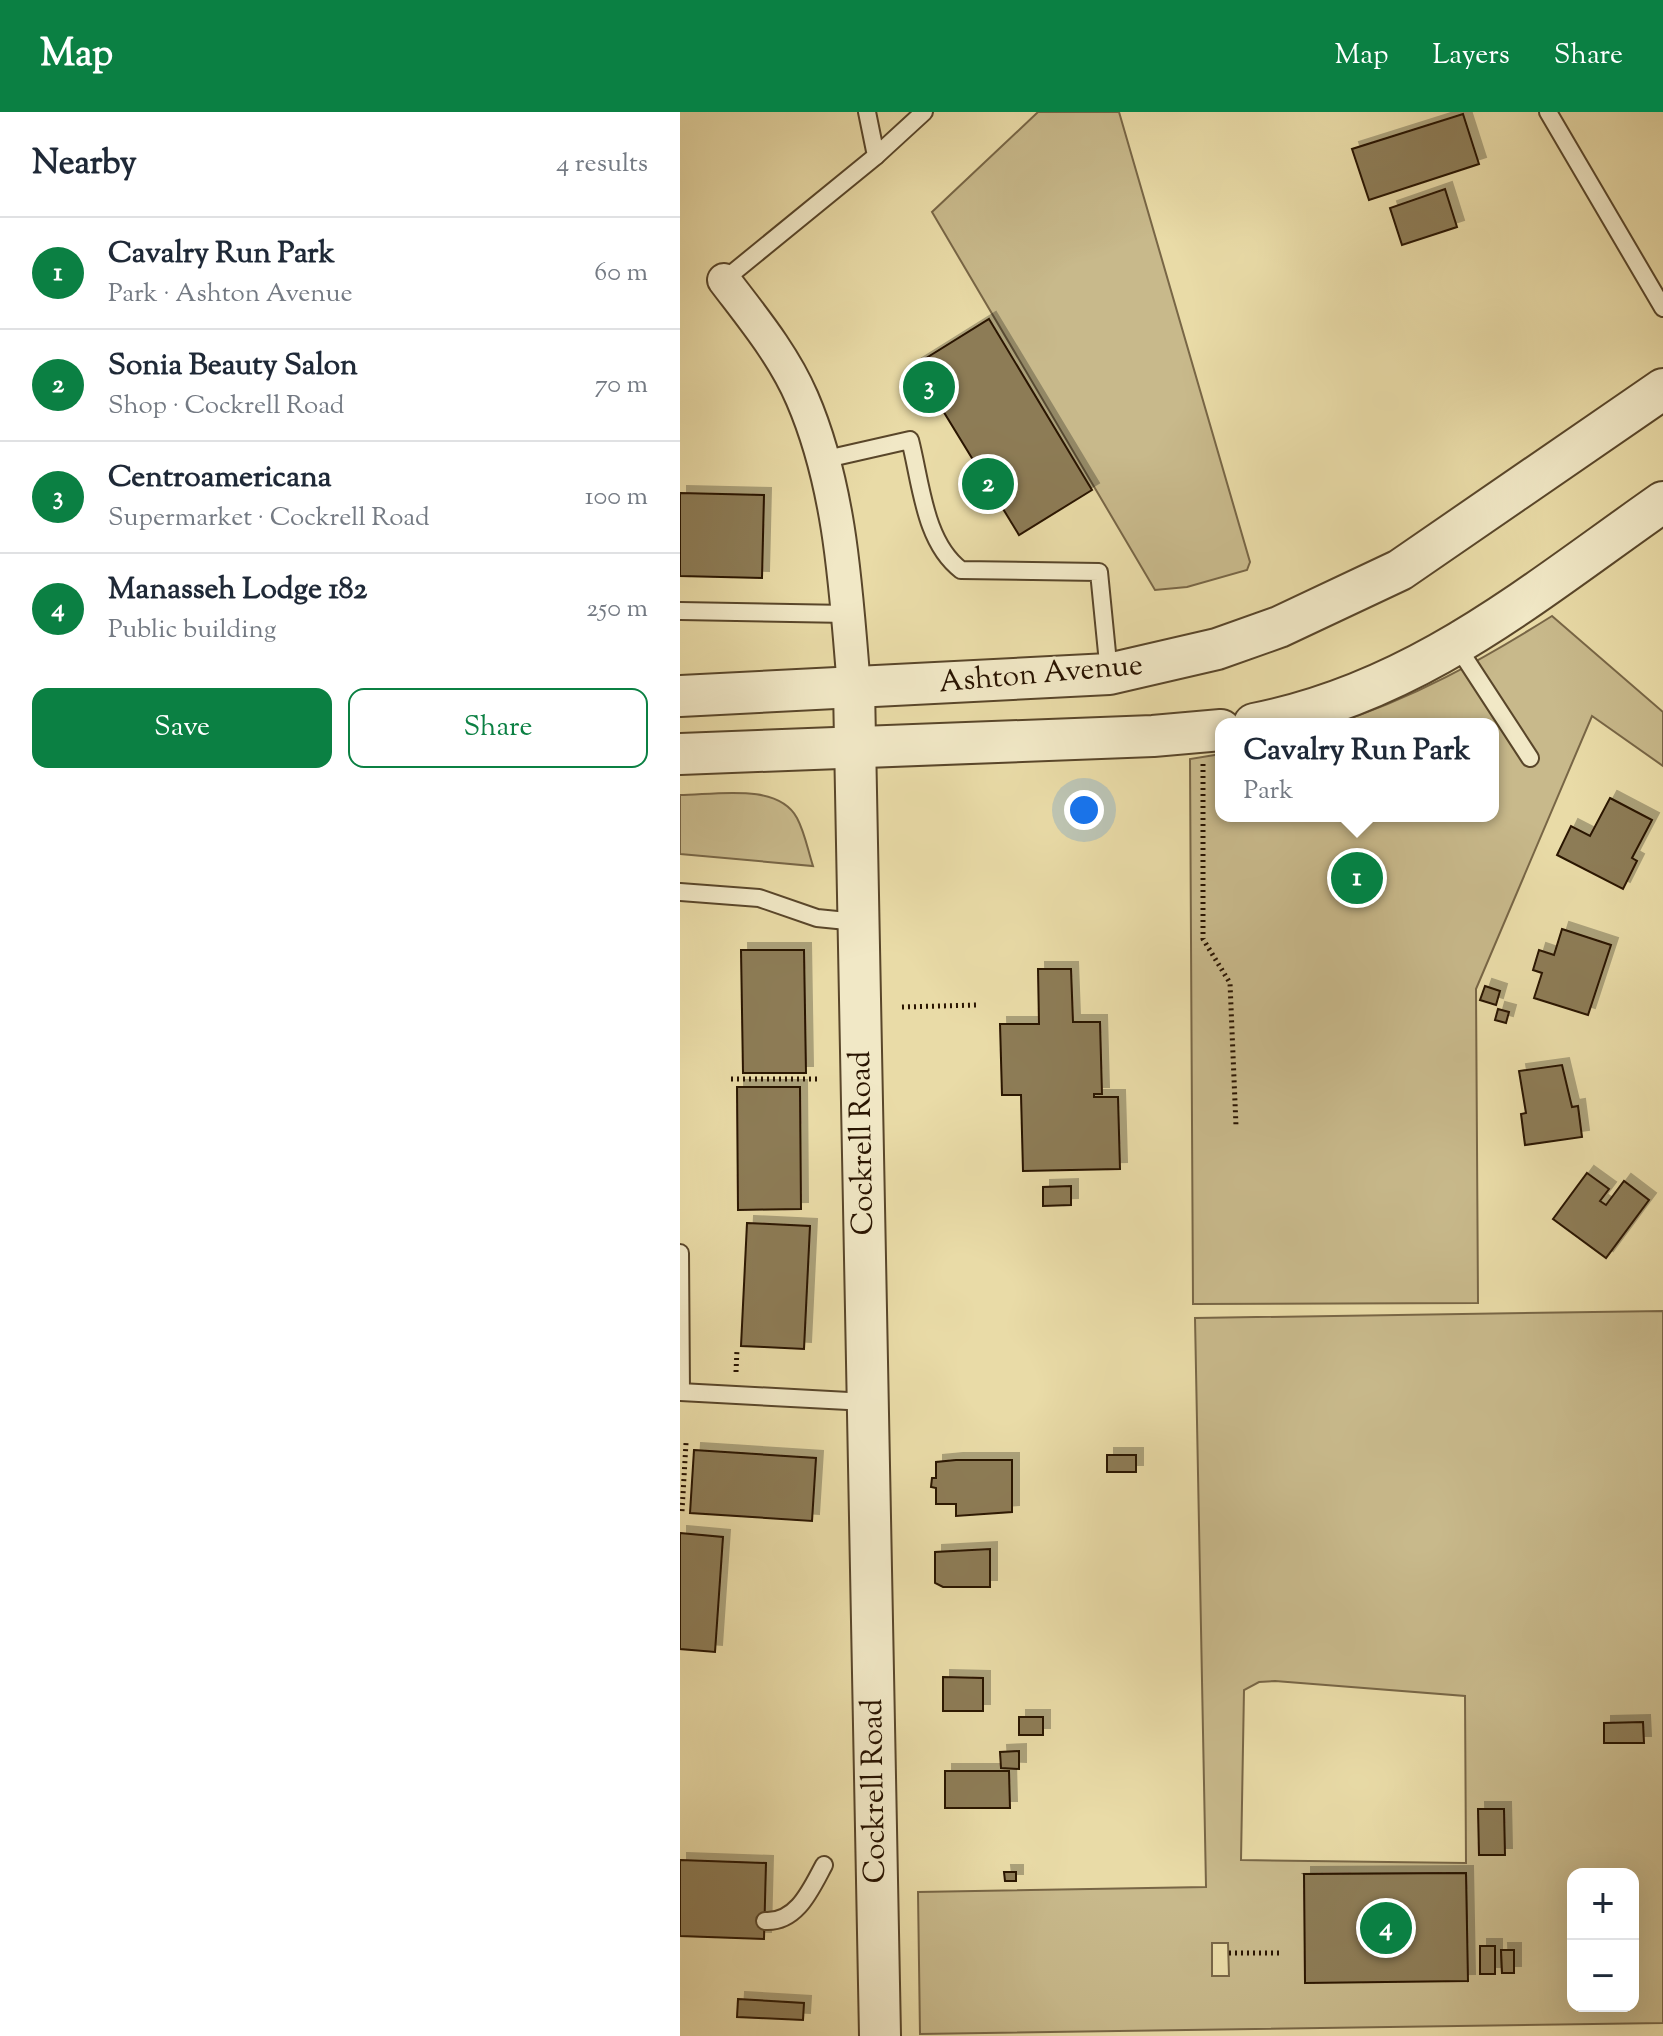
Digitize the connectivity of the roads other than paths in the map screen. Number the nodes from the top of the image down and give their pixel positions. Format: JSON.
{"nodes":[{"id":1,"x":867,"y":112,"type":"edge"},
{"id":2,"x":924,"y":112,"type":"edge"},
{"id":3,"x":1548,"y":112,"type":"edge"},
{"id":4,"x":876,"y":156,"type":"junction"},
{"id":5,"x":724,"y":280,"type":"joint"},
{"id":6,"x":1663,"y":308,"type":"edge"},
{"id":7,"x":1663,"y":389,"type":"edge"},
{"id":8,"x":822,"y":460,"type":"junction"},
{"id":9,"x":1663,"y":502,"type":"edge"},
{"id":10,"x":680,"y":611,"type":"edge"},
{"id":11,"x":848,"y":614,"type":"junction"},
{"id":12,"x":1457,"y":646,"type":"junction"},
{"id":13,"x":1109,"y":674,"type":"junction"},
{"id":14,"x":854,"y":688,"type":"junction"},
{"id":15,"x":680,"y":696,"type":"edge"},
{"id":16,"x":1278,"y":718,"type":"edge"},
{"id":17,"x":1212,"y":731,"type":"edge"},
{"id":18,"x":855,"y":747,"type":"junction"},
{"id":19,"x":680,"y":754,"type":"edge"},
{"id":20,"x":1530,"y":758,"type":"dead end"},
{"id":21,"x":680,"y":892,"type":"edge"},
{"id":22,"x":859,"y":923,"type":"junction"},
{"id":23,"x":680,"y":1253,"type":"edge"},
{"id":24,"x":681,"y":1392,"type":"edge"},
{"id":25,"x":868,"y":1402,"type":"junction"},
{"id":26,"x":824,"y":1865,"type":"dead end"},
{"id":27,"x":765,"y":1921,"type":"dead end"},
{"id":28,"x":880,"y":2036,"type":"edge"}],
"edges":[{"from":1,"to":4,"type":"lane"},
{"from":2,"to":4,"type":"lane"},
{"from":3,"to":6,"type":"lane"},
{"from":4,"to":5,"type":"lane"},
{"from":5,"to":8,"type":"street","name":"Cockrell Road"},
{"from":7,"to":13,"type":"street","name":"Ashton Avenue"},
{"from":8,"to":11,"type":"street","name":"Cockrell Road"},
{"from":8,"to":13,"type":"lane"},
{"from":9,"to":12,"type":"street"},
{"from":10,"to":11,"type":"lane"},
{"from":11,"to":14,"type":"street","name":"Cockrell Road"},
{"from":12,"to":16,"type":"street"},
{"from":12,"to":20,"type":"lane"},
{"from":13,"to":14,"type":"street","name":"Ashton Avenue"},
{"from":14,"to":15,"type":"street","name":"Ashton Avenue"},
{"from":14,"to":18,"type":"street","name":"Cockrell Road"},
{"from":17,"to":18,"type":"street","name":"Ashton Avenue"},
{"from":18,"to":19,"type":"street","name":"Ashton Avenue"},
{"from":18,"to":22,"type":"street","name":"Cockrell Road"},
{"from":21,"to":22,"type":"lane"},
{"from":22,"to":25,"type":"street","name":"Cockrell Road"},
{"from":23,"to":24,"type":"lane"},
{"from":24,"to":25,"type":"lane"},
{"from":25,"to":28,"type":"street","name":"Cockrell Road"},
{"from":26,"to":27,"type":"lane"}]}
